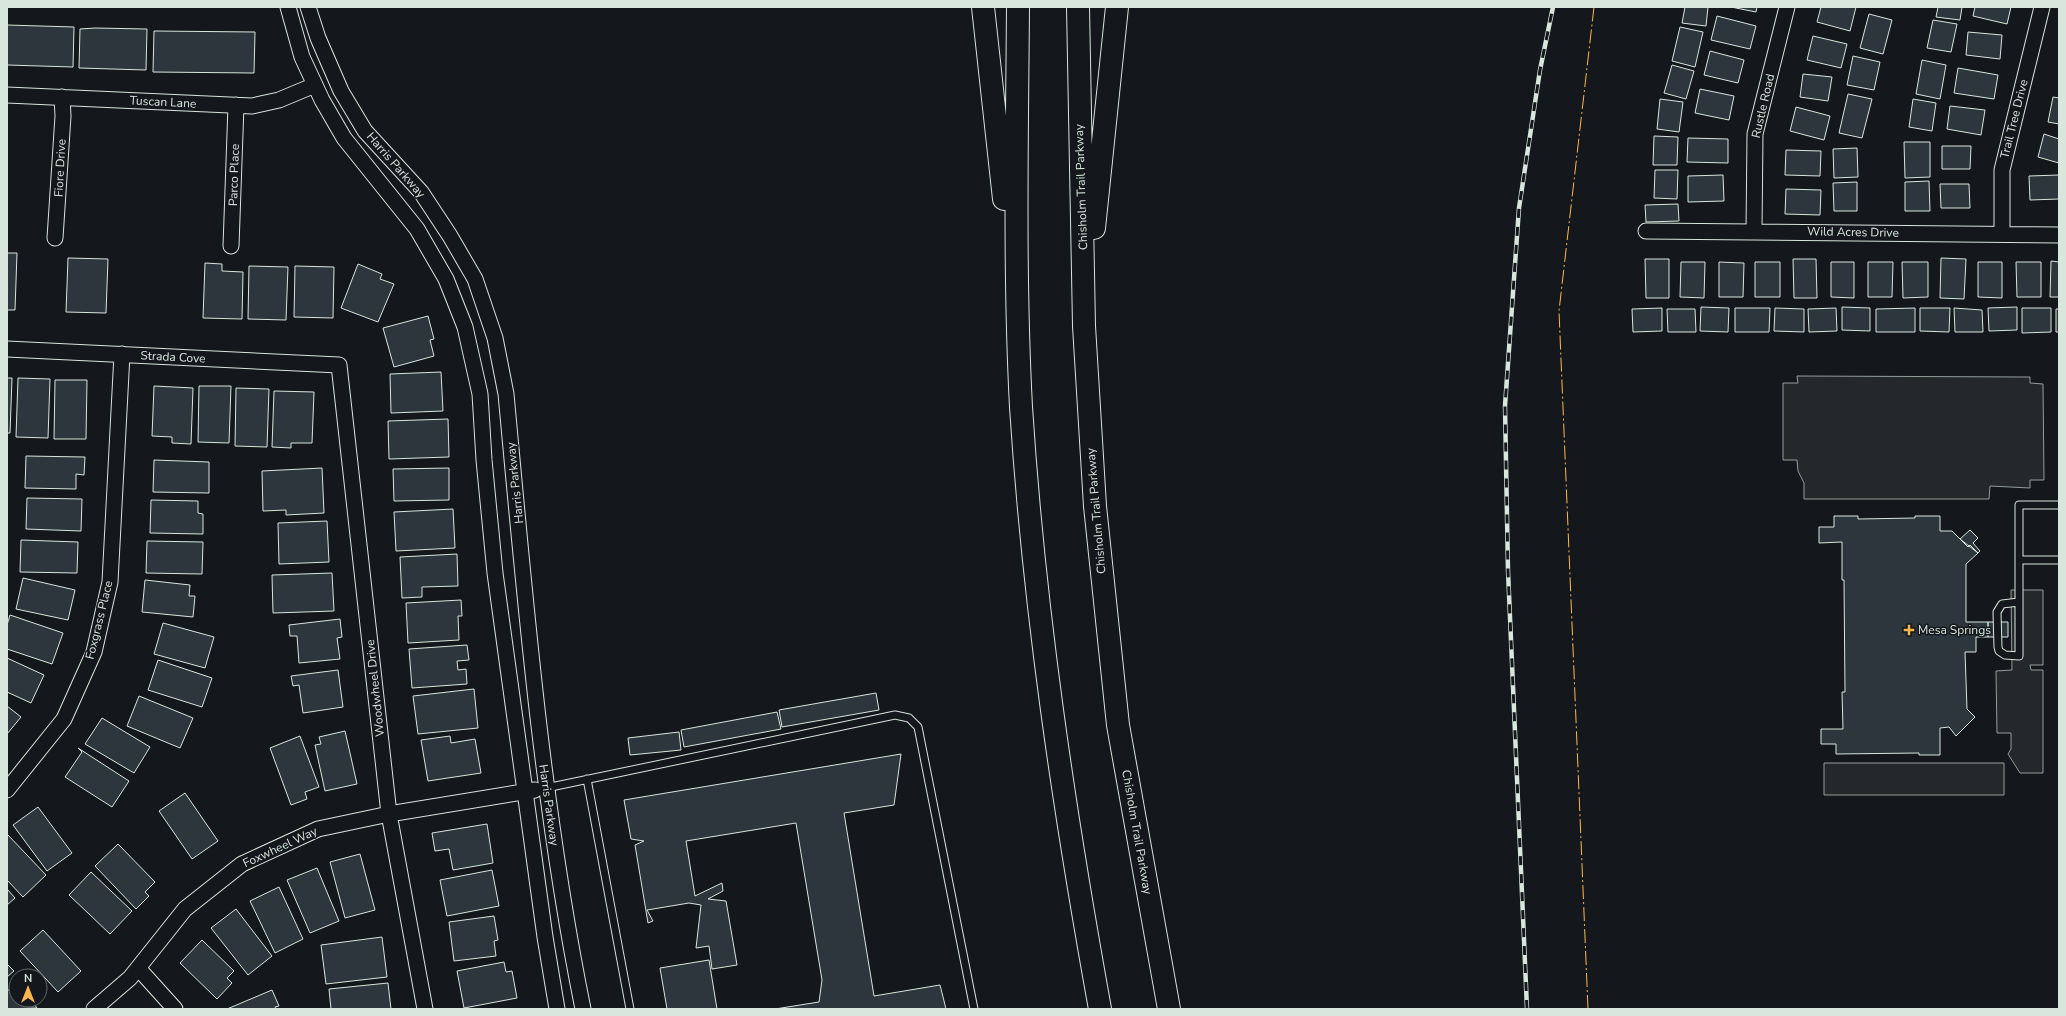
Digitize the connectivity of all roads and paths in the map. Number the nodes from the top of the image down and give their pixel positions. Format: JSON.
{"nodes":[{"id":1,"x":288,"y":7,"type":"edge"},
{"id":2,"x":308,"y":7,"type":"edge"},
{"id":3,"x":983,"y":7,"type":"edge"},
{"id":4,"x":1018,"y":7,"type":"edge"},
{"id":5,"x":1078,"y":7,"type":"edge"},
{"id":6,"x":1117,"y":7,"type":"edge"},
{"id":7,"x":1788,"y":7,"type":"edge"},
{"id":8,"x":2042,"y":7,"type":"edge"},
{"id":9,"x":315,"y":85,"type":"junction"},
{"id":10,"x":7,"y":95,"type":"edge"},
{"id":11,"x":62,"y":97,"type":"junction"},
{"id":12,"x":236,"y":105,"type":"junction"},
{"id":13,"x":1646,"y":231,"type":"dead end"},
{"id":14,"x":1754,"y":231,"type":"junction"},
{"id":15,"x":2002,"y":233,"type":"junction"},
{"id":16,"x":2059,"y":235,"type":"edge"},
{"id":17,"x":55,"y":238,"type":"dead end"},
{"id":18,"x":231,"y":246,"type":"dead end"},
{"id":19,"x":1017,"y":322,"type":"junction"},
{"id":20,"x":1084,"y":326,"type":"junction"},
{"id":21,"x":7,"y":348,"type":"edge"},
{"id":22,"x":122,"y":354,"type":"junction"},
{"id":23,"x":339,"y":365,"type":"joint"},
{"id":24,"x":2059,"y":506,"type":"edge"},
{"id":25,"x":2019,"y":560,"type":"junction"},
{"id":26,"x":2059,"y":560,"type":"edge"},
{"id":27,"x":2019,"y":602,"type":"junction"},
{"id":28,"x":587,"y":779,"type":"junction"},
{"id":29,"x":546,"y":788,"type":"junction"},
{"id":30,"x":7,"y":790,"type":"edge"},
{"id":31,"x":526,"y":792,"type":"junction"},
{"id":32,"x":389,"y":814,"type":"junction"},
{"id":33,"x":138,"y":968,"type":"junction"},
{"id":34,"x":94,"y":1009,"type":"edge"},
{"id":35,"x":175,"y":1009,"type":"edge"},
{"id":36,"x":425,"y":1009,"type":"edge"},
{"id":37,"x":557,"y":1009,"type":"edge"},
{"id":38,"x":583,"y":1009,"type":"edge"},
{"id":39,"x":630,"y":1009,"type":"edge"},
{"id":40,"x":974,"y":1009,"type":"edge"},
{"id":41,"x":1100,"y":1009,"type":"edge"},
{"id":42,"x":1169,"y":1009,"type":"edge"}],
"edges":[{"from":1,"to":9,"type":"street","name":"Harris Parkway"},
{"from":2,"to":29,"type":"street","name":"Harris Parkway"},
{"from":3,"to":19,"type":"highway"},
{"from":4,"to":19,"type":"highway"},
{"from":5,"to":20,"type":"highway","name":"Chisholm Trail Parkway"},
{"from":6,"to":20,"type":"highway"},
{"from":7,"to":14,"type":"street","name":"Rustle Road"},
{"from":8,"to":15,"type":"street","name":"Trail Tree Drive"},
{"from":9,"to":12,"type":"street","name":"Tuscan Lane"},
{"from":9,"to":31,"type":"street","name":"Harris Parkway"},
{"from":10,"to":11,"type":"street","name":"Tuscan Lane"},
{"from":11,"to":12,"type":"street","name":"Tuscan Lane"},
{"from":11,"to":17,"type":"street","name":"Fiore Drive"},
{"from":12,"to":18,"type":"street","name":"Parco Place"},
{"from":13,"to":14,"type":"street","name":"Wild Acres Drive"},
{"from":14,"to":15,"type":"street","name":"Wild Acres Drive"},
{"from":15,"to":16,"type":"street","name":"Wild Acres Drive"},
{"from":19,"to":41,"type":"highway"},
{"from":20,"to":42,"type":"highway","name":"Chisholm Trail Parkway"},
{"from":21,"to":22,"type":"street","name":"Strada Cove"},
{"from":22,"to":23,"type":"street","name":"Strada Cove"},
{"from":22,"to":30,"type":"street","name":"Foxgrass Place"},
{"from":23,"to":32,"type":"street","name":"Woodwheel Drive"},
{"from":24,"to":25,"type":"lane"},
{"from":25,"to":26,"type":"lane"},
{"from":25,"to":27,"type":"lane"},
{"from":27,"to":27,"type":"lane"},
{"from":28,"to":29,"type":"lane"},
{"from":28,"to":39,"type":"lane"},
{"from":28,"to":40,"type":"lane"},
{"from":29,"to":31,"type":"street","name":"Foxwheel Way"},
{"from":29,"to":38,"type":"street","name":"Harris Parkway"},
{"from":31,"to":32,"type":"street","name":"Foxwheel Way"},
{"from":31,"to":37,"type":"street","name":"Harris Parkway"},
{"from":32,"to":33,"type":"street","name":"Foxwheel Way"},
{"from":32,"to":36,"type":"street","name":"Woodwheel Drive"},
{"from":33,"to":34,"type":"street","name":"Foxwheel Way"},
{"from":33,"to":35,"type":"street"}]}
